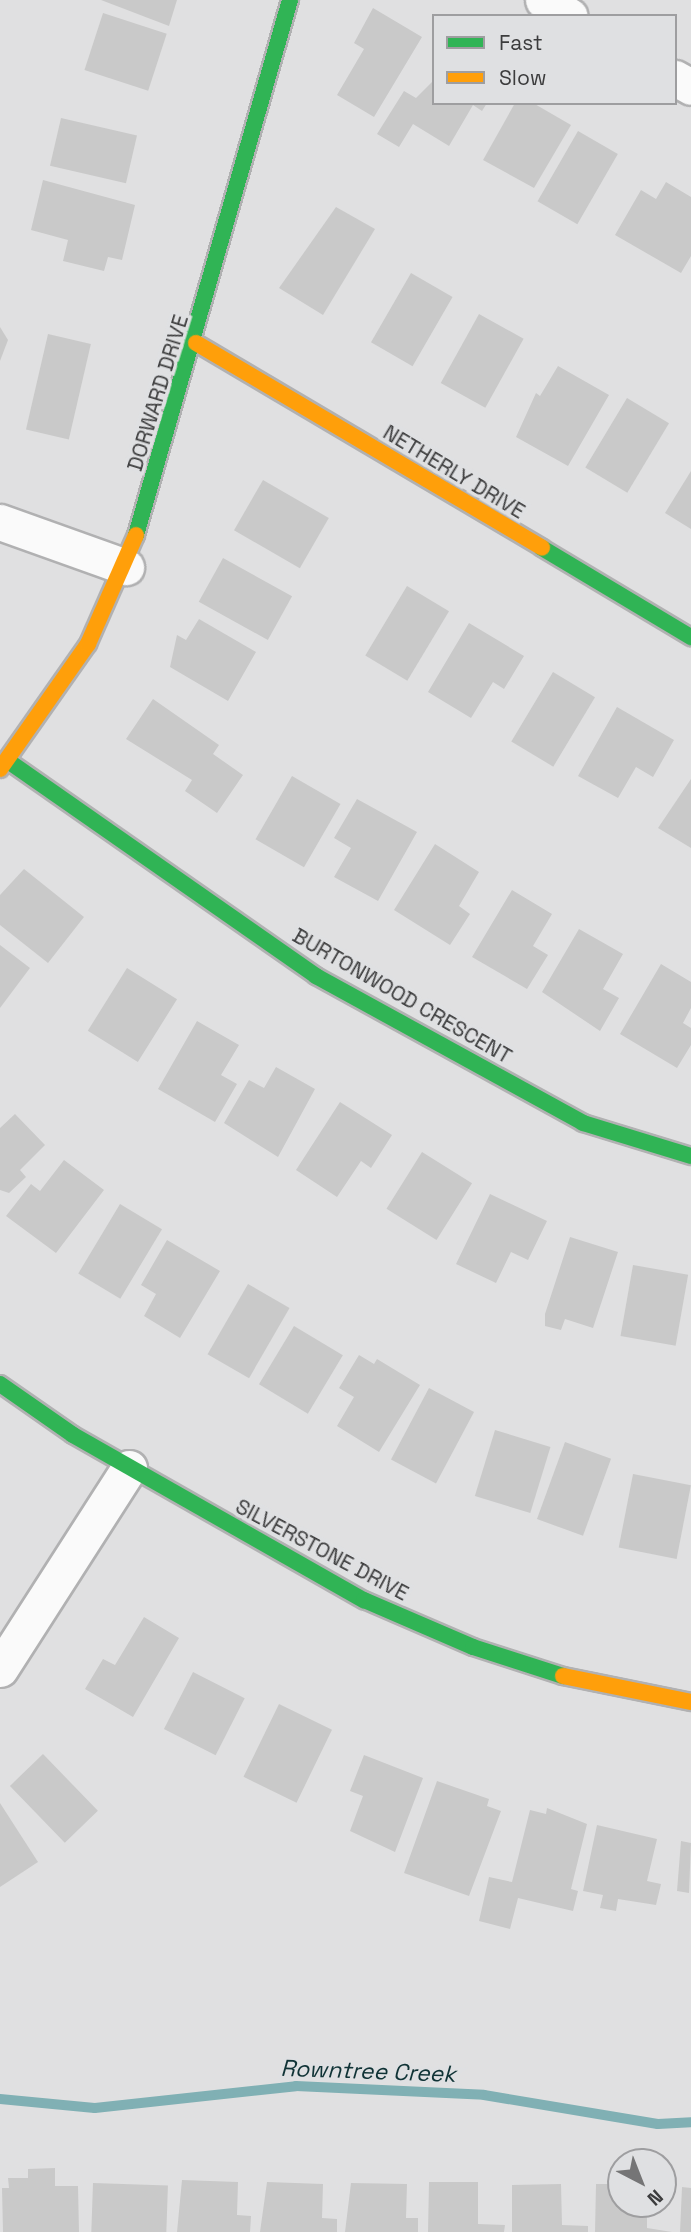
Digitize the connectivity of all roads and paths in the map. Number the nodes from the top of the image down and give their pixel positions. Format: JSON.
{"nodes":[{"id":1,"x":290,"y":0,"type":"edge"},
{"id":2,"x":543,"y":0,"type":"edge"},
{"id":3,"x":567,"y":14,"type":"edge"},
{"id":4,"x":196,"y":343,"type":"junction"},
{"id":5,"x":0,"y":522,"type":"edge"},
{"id":6,"x":126,"y":567,"type":"junction"},
{"id":7,"x":691,"y":637,"type":"edge"},
{"id":8,"x":4,"y":765,"type":"edge"},
{"id":9,"x":691,"y":1156,"type":"edge"},
{"id":10,"x":0,"y":1384,"type":"edge"},
{"id":11,"x":129,"y":1468,"type":"junction"},
{"id":12,"x":0,"y":1669,"type":"edge"},
{"id":13,"x":691,"y":1702,"type":"edge"}],
"edges":[{"from":1,"to":4,"type":"street","name":"DORWARD DRIVE"},
{"from":2,"to":3,"type":"street"},
{"from":4,"to":6,"type":"street","name":"DORWARD DRIVE"},
{"from":4,"to":7,"type":"street","name":"NETHERLY DRIVE"},
{"from":5,"to":6,"type":"street"},
{"from":6,"to":8,"type":"street","name":"DORWARD DRIVE"},
{"from":8,"to":9,"type":"street","name":"BURTONWOOD CRESCENT"},
{"from":10,"to":11,"type":"street","name":"SILVERSTONE DRIVE"},
{"from":11,"to":12,"type":"street"},
{"from":11,"to":13,"type":"street","name":"SILVERSTONE DRIVE"}]}
